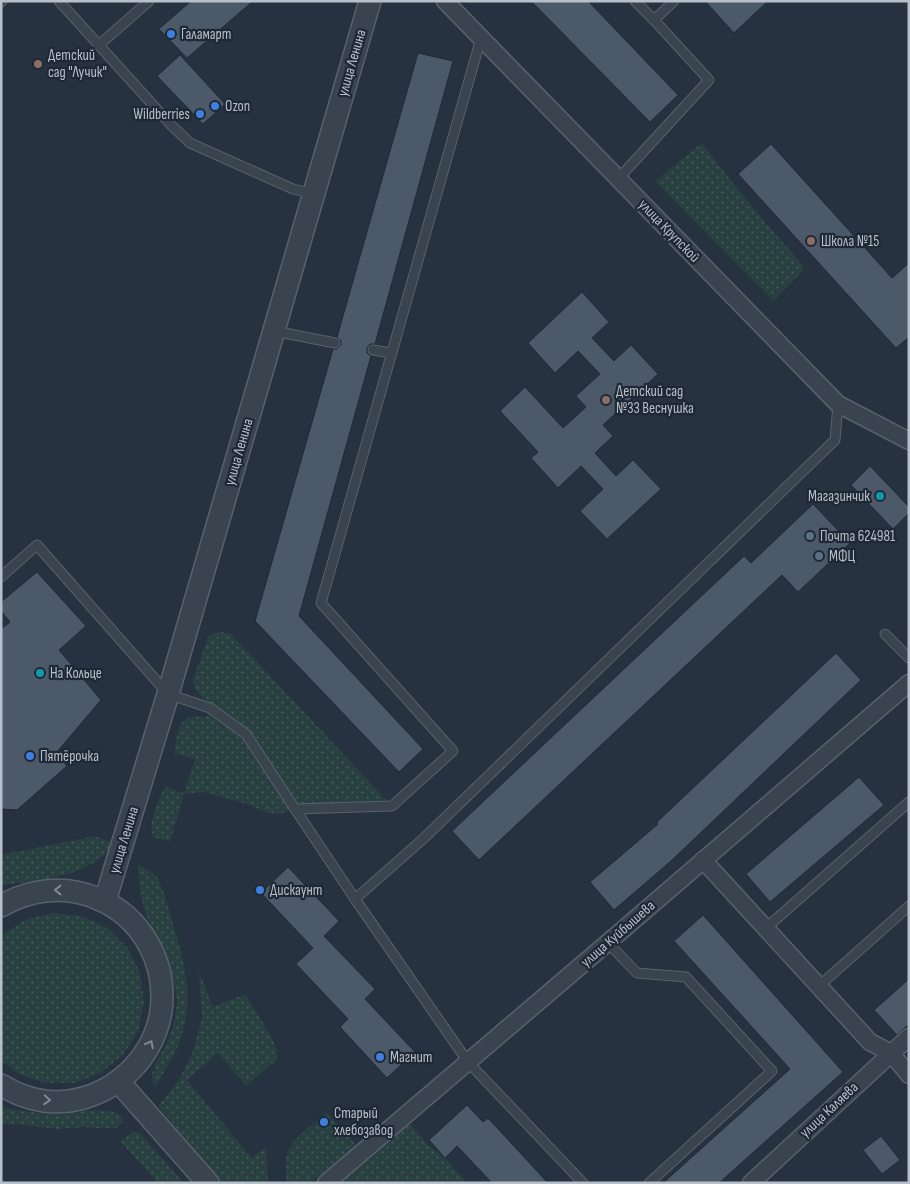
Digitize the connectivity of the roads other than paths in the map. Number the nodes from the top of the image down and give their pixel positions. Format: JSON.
{"nodes":[{"id":1,"x":59,"y":1,"type":"edge"},
{"id":2,"x":149,"y":1,"type":"edge"},
{"id":3,"x":370,"y":1,"type":"edge"},
{"id":4,"x":445,"y":1,"type":"edge"},
{"id":5,"x":635,"y":1,"type":"edge"},
{"id":6,"x":674,"y":1,"type":"edge"},
{"id":7,"x":654,"y":20,"type":"junction"},
{"id":8,"x":481,"y":38,"type":"junction"},
{"id":9,"x":98,"y":45,"type":"junction"},
{"id":10,"x":618,"y":179,"type":"junction"},
{"id":11,"x":314,"y":194,"type":"junction"},
{"id":12,"x":274,"y":331,"type":"junction"},
{"id":13,"x":335,"y":343,"type":"dead end"},
{"id":14,"x":373,"y":350,"type":"dead end"},
{"id":15,"x":391,"y":353,"type":"junction"},
{"id":16,"x":838,"y":404,"type":"junction"},
{"id":17,"x":909,"y":441,"type":"edge"},
{"id":18,"x":1,"y":577,"type":"edge"},
{"id":19,"x":885,"y":634,"type":"dead end"},
{"id":20,"x":909,"y":658,"type":"edge"},
{"id":21,"x":907,"y":688,"type":"edge"},
{"id":22,"x":168,"y":694,"type":"junction"},
{"id":23,"x":909,"y":802,"type":"edge"},
{"id":24,"x":296,"y":809,"type":"junction"},
{"id":25,"x":703,"y":860,"type":"junction"},
{"id":26,"x":355,"y":899,"type":"junction"},
{"id":27,"x":105,"y":902,"type":"junction"},
{"id":28,"x":1,"y":906,"type":"edge"},
{"id":29,"x":909,"y":906,"type":"edge"},
{"id":30,"x":766,"y":928,"type":"junction"},
{"id":31,"x":608,"y":943,"type":"junction"},
{"id":32,"x":819,"y":986,"type":"junction"},
{"id":33,"x":909,"y":1037,"type":"edge"},
{"id":34,"x":890,"y":1053,"type":"junction"},
{"id":35,"x":468,"y":1062,"type":"junction"},
{"id":36,"x":909,"y":1075,"type":"edge"},
{"id":37,"x":118,"y":1081,"type":"junction"},
{"id":38,"x":1,"y":1085,"type":"edge"},
{"id":39,"x":208,"y":1183,"type":"edge"},
{"id":40,"x":326,"y":1183,"type":"edge"},
{"id":41,"x":583,"y":1183,"type":"edge"},
{"id":42,"x":649,"y":1183,"type":"edge"},
{"id":43,"x":751,"y":1183,"type":"edge"}],
"edges":[{"from":1,"to":9,"type":"lane"},
{"from":2,"to":9,"type":"lane"},
{"from":3,"to":11,"type":"street","name":"улица Ленина"},
{"from":4,"to":8,"type":"street","name":"улица Крупской"},
{"from":5,"to":7,"type":"lane"},
{"from":6,"to":7,"type":"lane"},
{"from":7,"to":10,"type":"lane"},
{"from":8,"to":10,"type":"street","name":"улица Крупской"},
{"from":8,"to":15,"type":"lane"},
{"from":9,"to":11,"type":"lane"},
{"from":10,"to":16,"type":"street","name":"улица Крупской"},
{"from":11,"to":12,"type":"street","name":"улица Ленина"},
{"from":12,"to":13,"type":"lane"},
{"from":12,"to":22,"type":"street","name":"улица Ленина"},
{"from":14,"to":15,"type":"lane"},
{"from":15,"to":24,"type":"lane"},
{"from":16,"to":17,"type":"street","name":"улица Крупской"},
{"from":16,"to":26,"type":"lane"},
{"from":18,"to":22,"type":"lane"},
{"from":19,"to":20,"type":"lane"},
{"from":21,"to":25,"type":"street","name":"улица Куйбышева"},
{"from":22,"to":24,"type":"lane"},
{"from":22,"to":27,"type":"street","name":"улица Ленина"},
{"from":23,"to":30,"type":"lane"},
{"from":24,"to":26,"type":"lane"},
{"from":25,"to":30,"type":"street"},
{"from":25,"to":31,"type":"street","name":"улица Куйбышева"},
{"from":26,"to":35,"type":"lane"},
{"from":27,"to":28,"type":"street","one_way":true},
{"from":37,"to":27,"type":"street","one_way":true},
{"from":29,"to":32,"type":"lane"},
{"from":30,"to":32,"type":"street"},
{"from":31,"to":35,"type":"street","name":"улица Куйбышева"},
{"from":31,"to":42,"type":"lane"},
{"from":32,"to":34,"type":"street"},
{"from":33,"to":34,"type":"street","name":"улица Каляева"},
{"from":34,"to":36,"type":"street"},
{"from":34,"to":43,"type":"street","name":"улица Каляева"},
{"from":35,"to":40,"type":"street","name":"улица Куйбышева"},
{"from":35,"to":41,"type":"lane"},
{"from":38,"to":37,"type":"street","one_way":true},
{"from":37,"to":39,"type":"street"}]}
